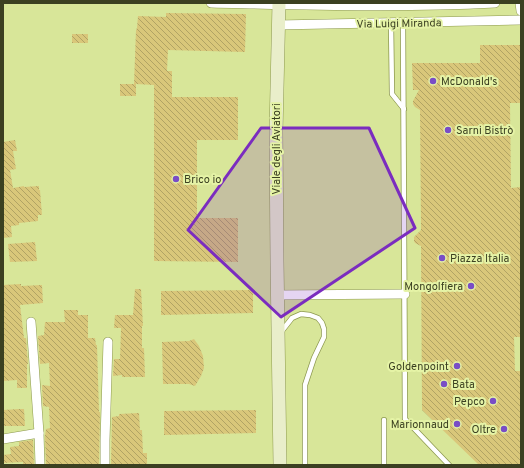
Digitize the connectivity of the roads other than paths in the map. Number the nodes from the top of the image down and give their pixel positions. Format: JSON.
{"nodes":[{"id":1,"x":211,"y":3,"type":"edge"},
{"id":2,"x":495,"y":3,"type":"edge"},
{"id":3,"x":520,"y":3,"type":"edge"},
{"id":4,"x":279,"y":4,"type":"edge"},
{"id":5,"x":403,"y":5,"type":"junction"},
{"id":6,"x":521,"y":11,"type":"edge"},
{"id":7,"x":521,"y":20,"type":"edge"},
{"id":8,"x":391,"y":23,"type":"junction"},
{"id":9,"x":403,"y":23,"type":"junction"},
{"id":10,"x":278,"y":25,"type":"junction"},
{"id":11,"x":404,"y":108,"type":"junction"},
{"id":12,"x":405,"y":294,"type":"junction"},
{"id":13,"x":277,"y":295,"type":"junction"},
{"id":14,"x":31,"y":322,"type":"dead end"},
{"id":15,"x":278,"y":336,"type":"junction"},
{"id":16,"x":108,"y":342,"type":"dead end"},
{"id":17,"x":384,"y":420,"type":"dead end"},
{"id":18,"x":40,"y":433,"type":"junction"},
{"id":19,"x":3,"y":439,"type":"edge"},
{"id":20,"x":40,"y":465,"type":"edge"},
{"id":21,"x":105,"y":465,"type":"edge"},
{"id":22,"x":280,"y":465,"type":"edge"},
{"id":23,"x":305,"y":465,"type":"edge"},
{"id":24,"x":384,"y":465,"type":"edge"},
{"id":25,"x":450,"y":465,"type":"edge"}],
"edges":[{"from":1,"to":4,"type":"street","name":"Via Luigi Miranda"},
{"from":2,"to":5,"type":"street","name":"Via Luigi Miranda"},
{"from":3,"to":6,"type":"street"},
{"from":4,"to":5,"type":"street","name":"Via Luigi Miranda"},
{"from":4,"to":10,"type":"main road","name":"Viale degli Aviatori"},
{"from":5,"to":9,"type":"street"},
{"from":7,"to":9,"type":"street","name":"Via Luigi Miranda"},
{"from":8,"to":9,"type":"street","name":"Via Luigi Miranda"},
{"from":8,"to":10,"type":"street","name":"Via Luigi Miranda"},
{"from":8,"to":11,"type":"lane"},
{"from":9,"to":11,"type":"lane"},
{"from":10,"to":13,"type":"main road","name":"Viale degli Aviatori"},
{"from":11,"to":12,"type":"lane"},
{"from":12,"to":13,"type":"street"},
{"from":12,"to":25,"type":"lane"},
{"from":13,"to":15,"type":"main road","name":"Viale degli Aviatori"},
{"from":14,"to":18,"type":"street"},
{"from":15,"to":22,"type":"main road","name":"Viale degli Aviatori"},
{"from":15,"to":23,"type":"lane"},
{"from":16,"to":21,"type":"street"},
{"from":17,"to":24,"type":"lane"},
{"from":18,"to":19,"type":"street"},
{"from":18,"to":20,"type":"street"}]}
